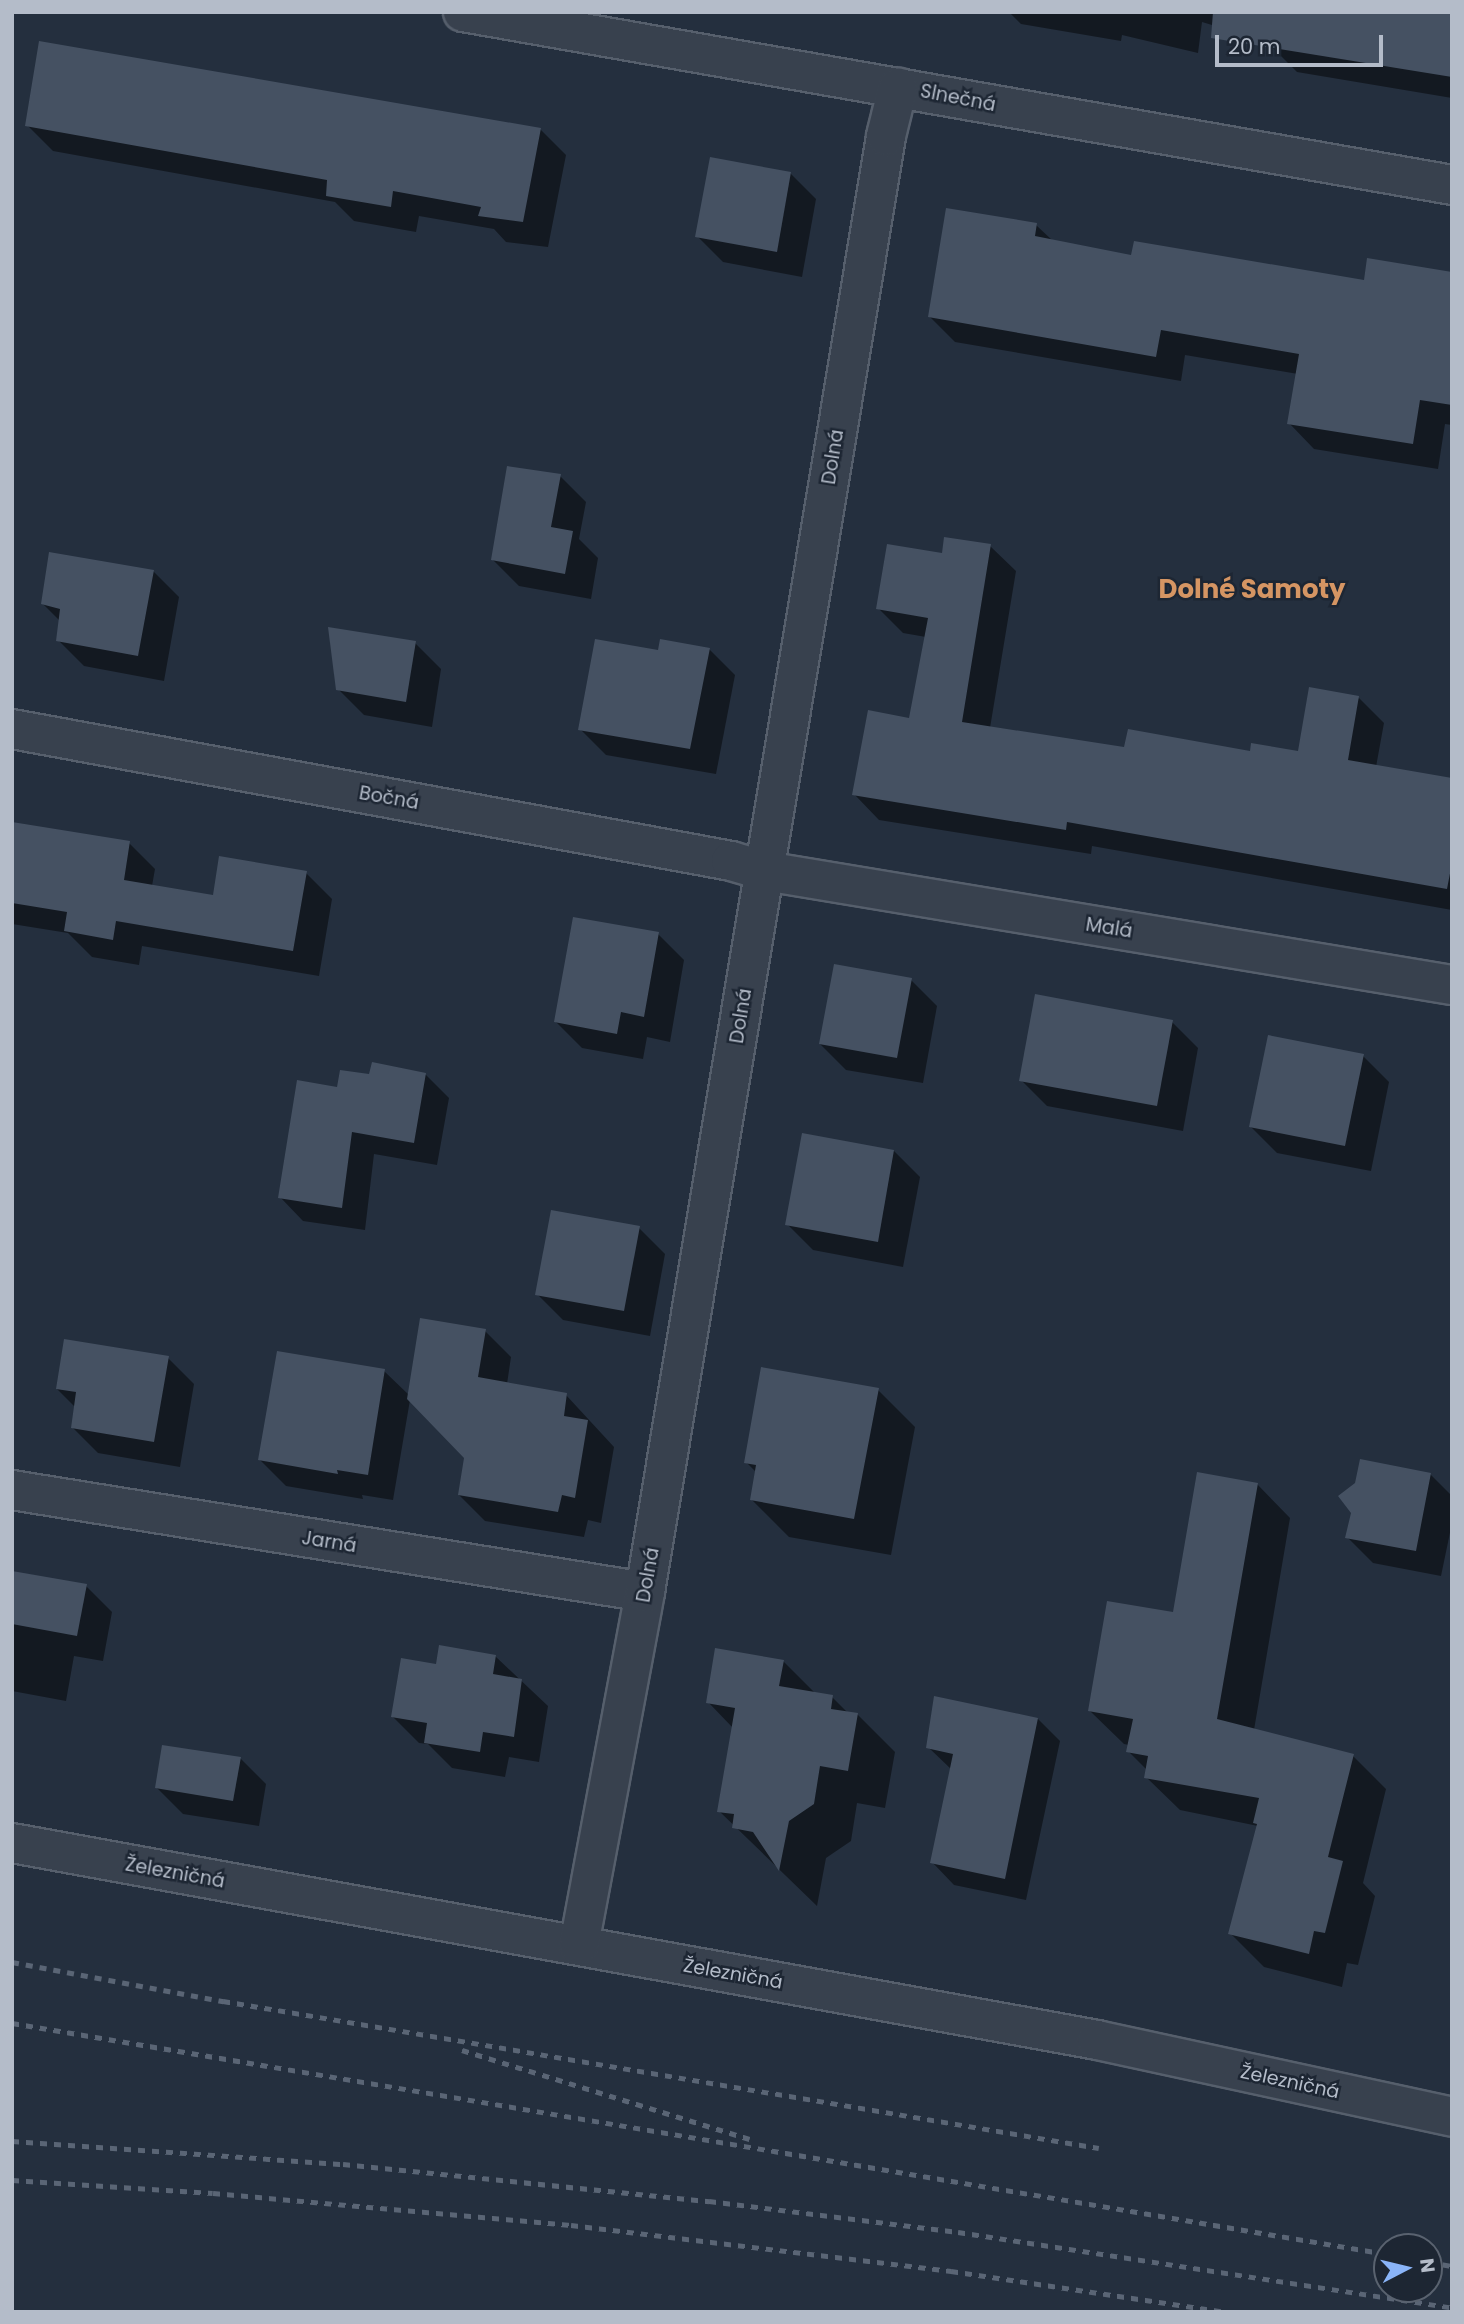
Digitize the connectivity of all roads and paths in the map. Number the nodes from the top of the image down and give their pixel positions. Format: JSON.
{"nodes":[{"id":1,"x":463,"y":12,"type":"edge"},
{"id":2,"x":898,"y":87,"type":"junction"},
{"id":3,"x":1452,"y":185,"type":"edge"},
{"id":4,"x":12,"y":729,"type":"edge"},
{"id":5,"x":765,"y":871,"type":"junction"},
{"id":6,"x":1452,"y":985,"type":"edge"},
{"id":7,"x":12,"y":1490,"type":"edge"},
{"id":8,"x":645,"y":1592,"type":"junction"},
{"id":9,"x":12,"y":1843,"type":"edge"},
{"id":10,"x":579,"y":1945,"type":"junction"},
{"id":11,"x":1452,"y":2118,"type":"edge"}],
"edges":[{"from":1,"to":2,"type":"street","name":"Slnečná"},
{"from":2,"to":3,"type":"street","name":"Slnečná"},
{"from":2,"to":5,"type":"street","name":"Dolná"},
{"from":4,"to":5,"type":"street","name":"Bočná"},
{"from":5,"to":6,"type":"street","name":"Malá"},
{"from":5,"to":8,"type":"street","name":"Dolná"},
{"from":7,"to":8,"type":"street","name":"Jarná"},
{"from":8,"to":10,"type":"street","name":"Dolná"},
{"from":9,"to":10,"type":"street","name":"Železničná"},
{"from":10,"to":11,"type":"street","name":"Železničná"}]}
